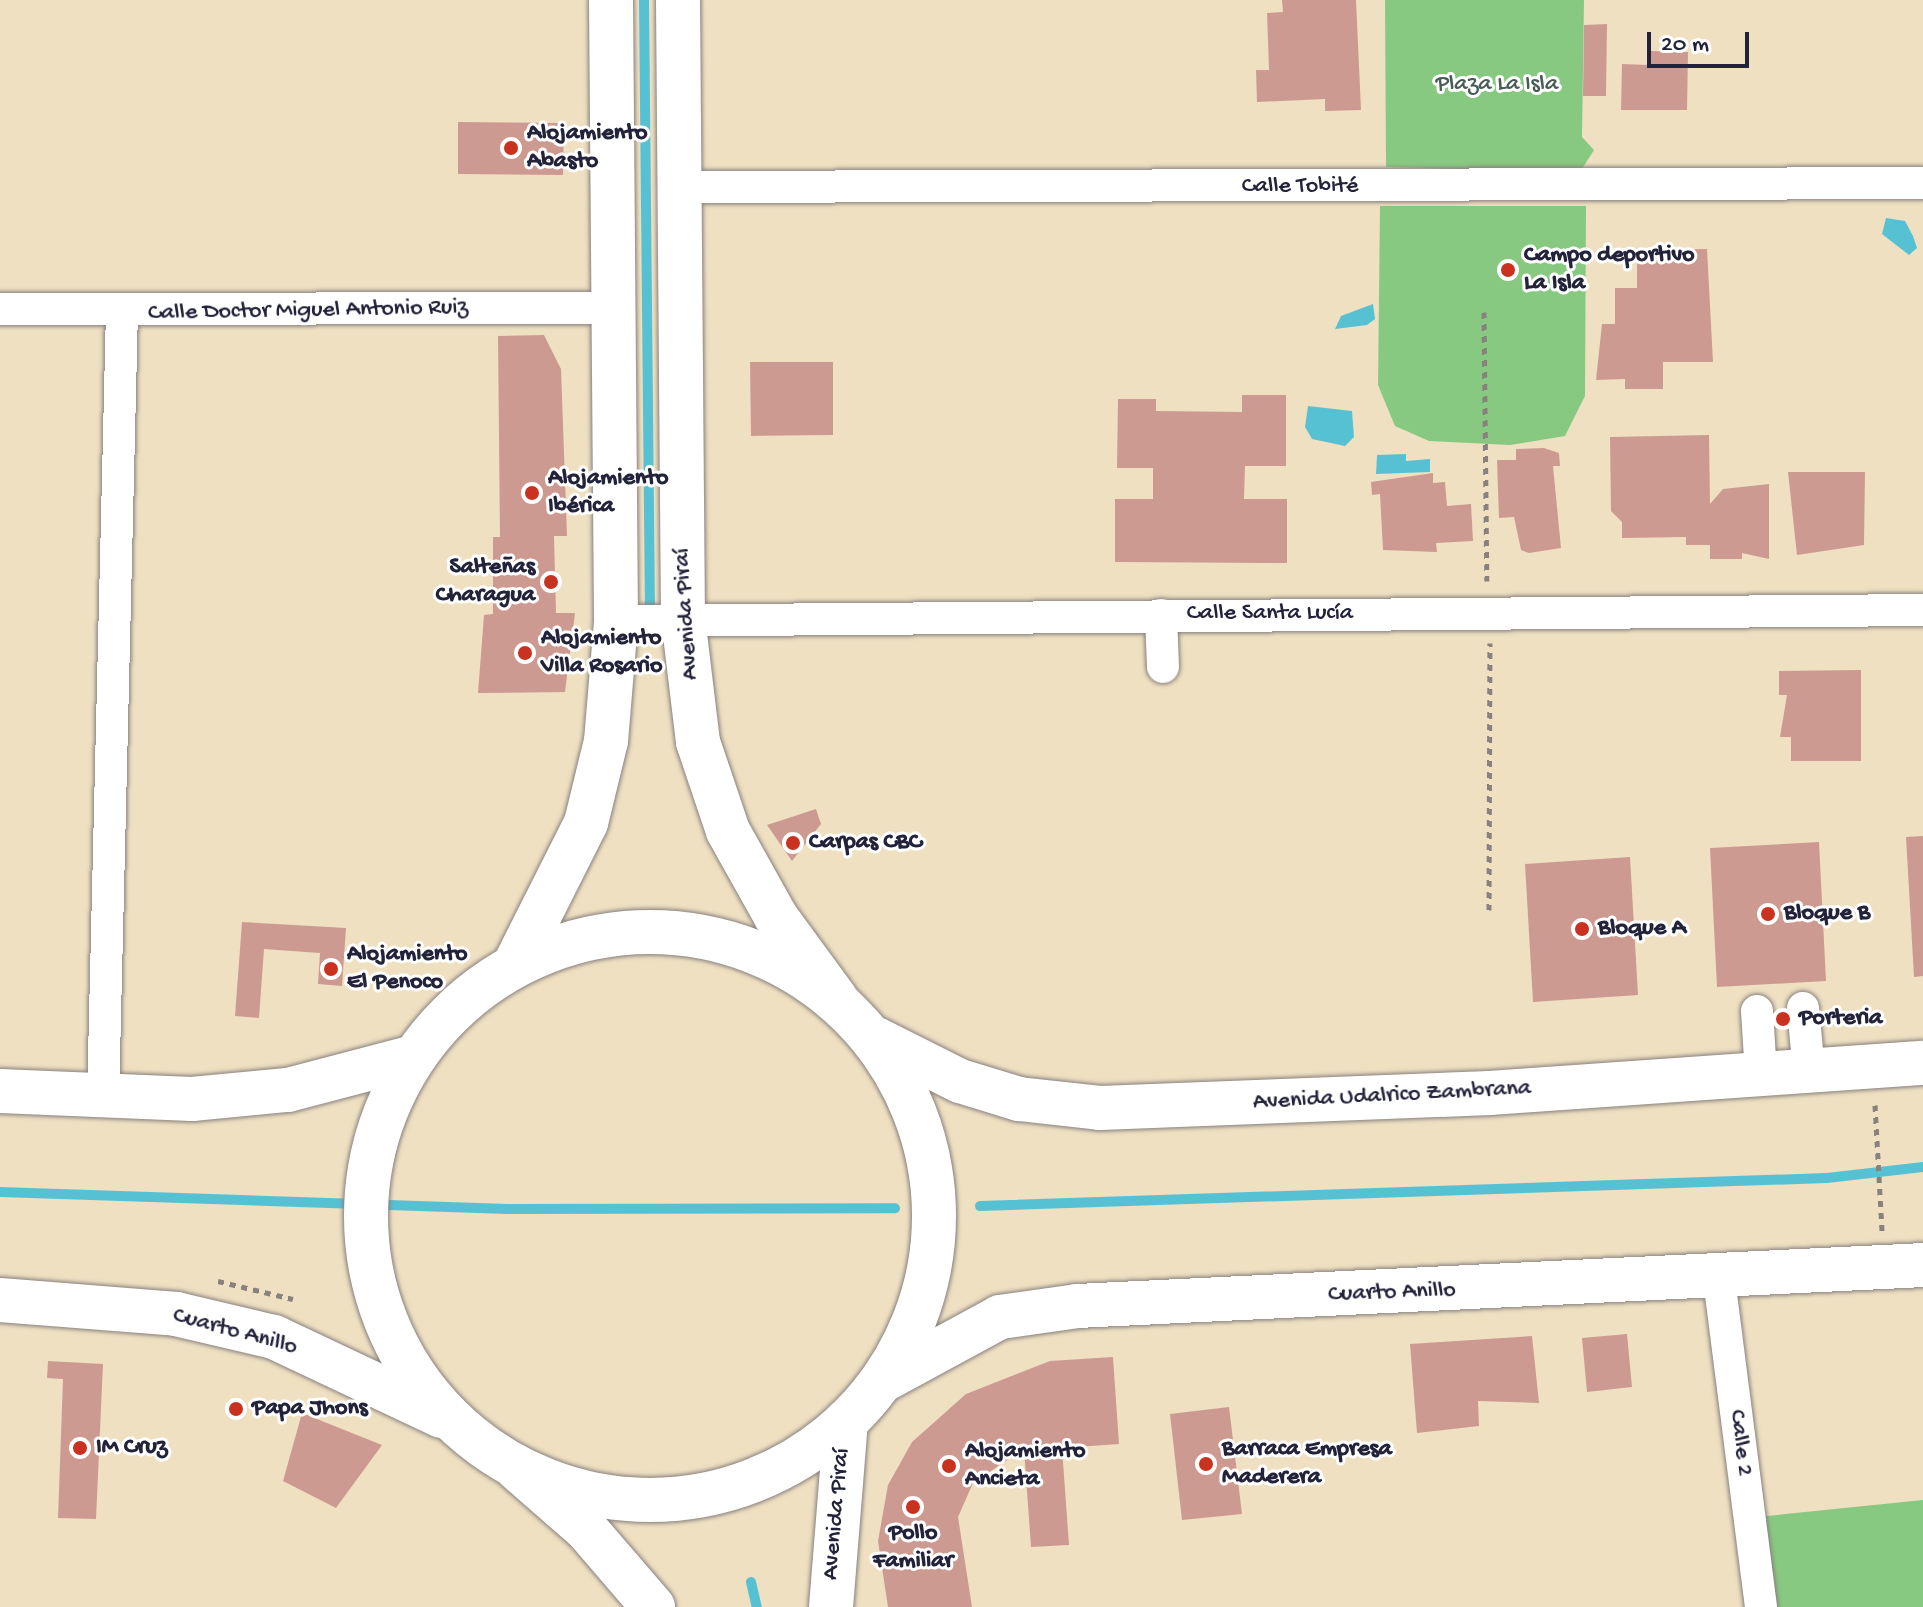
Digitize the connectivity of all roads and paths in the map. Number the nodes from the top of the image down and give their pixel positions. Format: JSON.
{"nodes":[{"id":1,"x":611,"y":0,"type":"edge"},
{"id":2,"x":678,"y":0,"type":"edge"},
{"id":3,"x":1923,"y":183,"type":"edge"},
{"id":4,"x":677,"y":187,"type":"junction"},
{"id":5,"x":615,"y":308,"type":"junction"},
{"id":6,"x":0,"y":309,"type":"edge"},
{"id":7,"x":122,"y":313,"type":"junction"},
{"id":8,"x":1923,"y":610,"type":"edge"},
{"id":9,"x":1161,"y":615,"type":"junction"},
{"id":10,"x":678,"y":618,"type":"junction"},
{"id":11,"x":621,"y":620,"type":"junction"},
{"id":12,"x":1163,"y":667,"type":"dead end"},
{"id":13,"x":514,"y":966,"type":"junction"},
{"id":14,"x":836,"y":999,"type":"junction"},
{"id":15,"x":1803,"y":1008,"type":"dead end"},
{"id":16,"x":1757,"y":1011,"type":"dead end"},
{"id":17,"x":874,"y":1037,"type":"junction"},
{"id":18,"x":414,"y":1057,"type":"junction"},
{"id":19,"x":1923,"y":1063,"type":"edge"},
{"id":20,"x":1809,"y":1071,"type":"junction"},
{"id":21,"x":1761,"y":1074,"type":"junction"},
{"id":22,"x":0,"y":1091,"type":"edge"},
{"id":23,"x":103,"y":1099,"type":"junction"},
{"id":24,"x":1875,"y":1115,"type":"dead end"},
{"id":25,"x":1881,"y":1223,"type":"dead end"},
{"id":26,"x":1923,"y":1265,"type":"edge"},
{"id":27,"x":1719,"y":1279,"type":"junction"},
{"id":28,"x":0,"y":1300,"type":"edge"},
{"id":29,"x":879,"y":1384,"type":"junction"},
{"id":30,"x":454,"y":1422,"type":"junction"},
{"id":31,"x":846,"y":1422,"type":"junction"},
{"id":32,"x":516,"y":1468,"type":"junction"},
{"id":33,"x":653,"y":1607,"type":"edge"},
{"id":34,"x":831,"y":1607,"type":"edge"},
{"id":35,"x":1761,"y":1607,"type":"edge"}],
"edges":[{"from":1,"to":5,"type":"main road"},
{"from":2,"to":4,"type":"main road","name":"Avenida Piraí"},
{"from":3,"to":4,"type":"street","name":"Calle Tobité"},
{"from":4,"to":10,"type":"main road","name":"Avenida Piraí"},
{"from":5,"to":7,"type":"street","name":"Calle Doctor Miguel Antonio Ruiz"},
{"from":5,"to":11,"type":"main road"},
{"from":6,"to":7,"type":"street","name":"Calle Doctor Miguel Antonio Ruiz"},
{"from":7,"to":23,"type":"street"},
{"from":8,"to":9,"type":"street","name":"Calle Santa Lucía"},
{"from":9,"to":10,"type":"street","name":"Calle Santa Lucía"},
{"from":9,"to":12,"type":"street"},
{"from":10,"to":11,"type":"street","name":"Calle Santa Lucía"},
{"from":10,"to":14,"type":"main road","name":"Avenida Piraí"},
{"from":11,"to":13,"type":"main road"},
{"from":13,"to":14,"type":"main road"},
{"from":13,"to":18,"type":"main road"},
{"from":14,"to":17,"type":"main road"},
{"from":15,"to":20,"type":"street"},
{"from":16,"to":21,"type":"street"},
{"from":17,"to":21,"type":"main road","name":"Avenida Udalrico Zambrana"},
{"from":17,"to":29,"type":"main road"},
{"from":18,"to":23,"type":"main road"},
{"from":18,"to":30,"type":"main road"},
{"from":19,"to":20,"type":"main road","name":"Avenida Udalrico Zambrana"},
{"from":20,"to":21,"type":"main road","name":"Avenida Udalrico Zambrana"},
{"from":22,"to":23,"type":"main road"},
{"from":24,"to":25,"type":"path"},
{"from":26,"to":27,"type":"main road","name":"Cuarto Anillo"},
{"from":27,"to":29,"type":"main road","name":"Cuarto Anillo"},
{"from":27,"to":35,"type":"street","name":"Calle 2"},
{"from":28,"to":30,"type":"main road","name":"Cuarto Anillo"},
{"from":29,"to":31,"type":"main road"},
{"from":30,"to":32,"type":"main road"},
{"from":31,"to":32,"type":"main road"},
{"from":31,"to":34,"type":"main road","name":"Avenida Piraí"},
{"from":32,"to":33,"type":"main road"}]}
